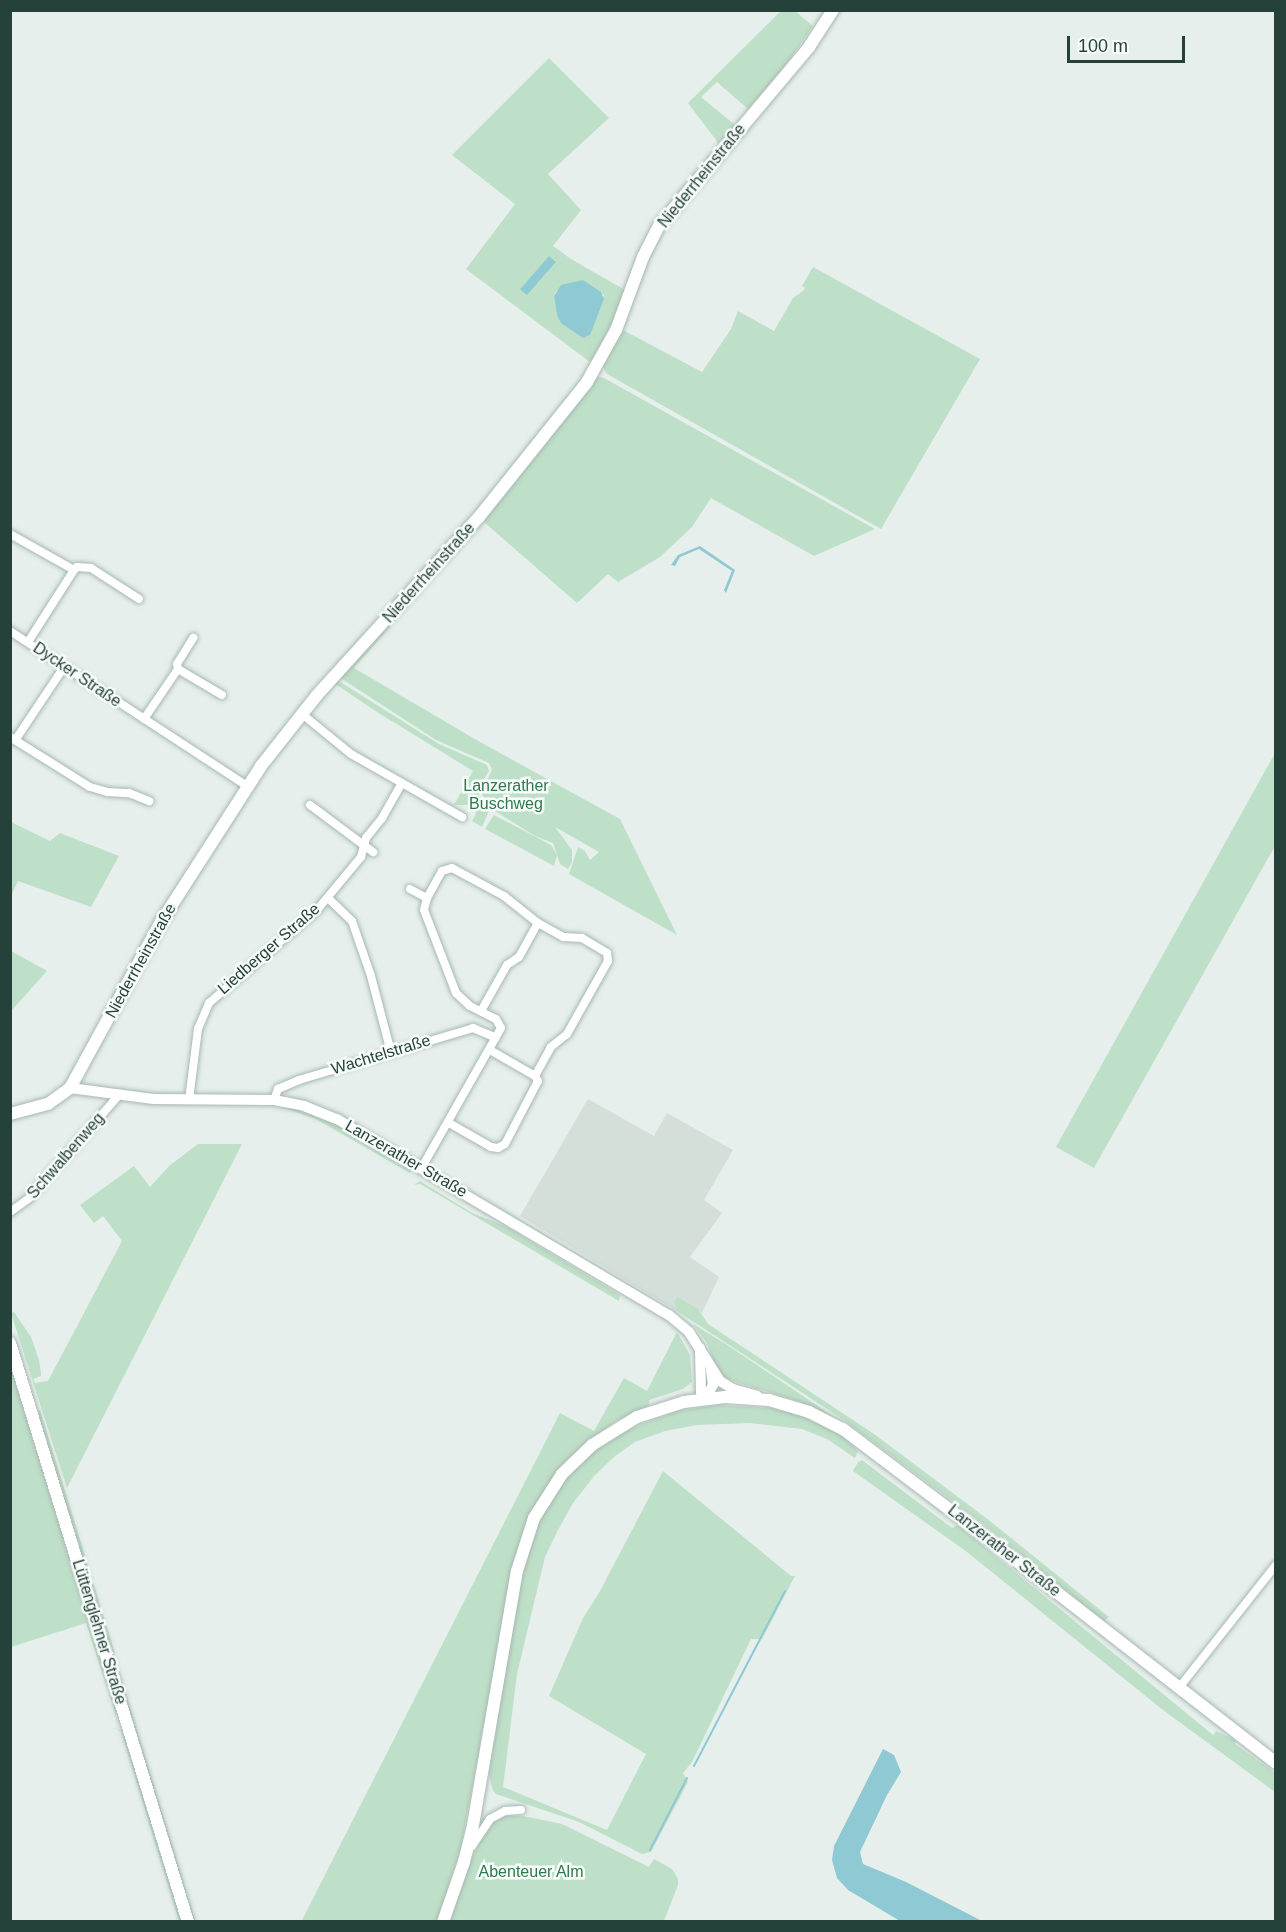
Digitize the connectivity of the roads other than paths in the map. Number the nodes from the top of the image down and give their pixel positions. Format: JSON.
{"nodes":[{"id":1,"x":833,"y":10,"type":"edge"},
{"id":2,"x":10,"y":534,"type":"edge"},
{"id":3,"x":74,"y":570,"type":"junction"},
{"id":4,"x":139,"y":599,"type":"dead end"},
{"id":5,"x":10,"y":631,"type":"edge"},
{"id":6,"x":193,"y":638,"type":"dead end"},
{"id":7,"x":28,"y":642,"type":"junction"},
{"id":8,"x":64,"y":667,"type":"junction"},
{"id":9,"x":178,"y":669,"type":"junction"},
{"id":10,"x":222,"y":695,"type":"dead end"},
{"id":11,"x":302,"y":714,"type":"junction"},
{"id":12,"x":144,"y":719,"type":"junction"},
{"id":13,"x":13,"y":738,"type":"edge"},
{"id":14,"x":402,"y":783,"type":"junction"},
{"id":15,"x":247,"y":786,"type":"junction"},
{"id":16,"x":149,"y":801,"type":"dead end"},
{"id":17,"x":310,"y":805,"type":"dead end"},
{"id":18,"x":462,"y":817,"type":"dead end"},
{"id":19,"x":363,"y":845,"type":"junction"},
{"id":20,"x":373,"y":852,"type":"dead end"},
{"id":21,"x":410,"y":889,"type":"dead end"},
{"id":22,"x":328,"y":897,"type":"junction"},
{"id":23,"x":427,"y":898,"type":"junction"},
{"id":24,"x":538,"y":922,"type":"junction"},
{"id":25,"x":482,"y":1011,"type":"junction"},
{"id":26,"x":496,"y":1038,"type":"junction"},
{"id":27,"x":490,"y":1050,"type":"junction"},
{"id":28,"x":391,"y":1052,"type":"junction"},
{"id":29,"x":535,"y":1076,"type":"junction"},
{"id":30,"x":70,"y":1088,"type":"junction"},
{"id":31,"x":118,"y":1096,"type":"junction"},
{"id":32,"x":189,"y":1100,"type":"junction"},
{"id":33,"x":274,"y":1100,"type":"junction"},
{"id":34,"x":10,"y":1114,"type":"edge"},
{"id":35,"x":449,"y":1123,"type":"junction"},
{"id":36,"x":422,"y":1167,"type":"junction"},
{"id":37,"x":10,"y":1212,"type":"edge"},
{"id":38,"x":10,"y":1343,"type":"edge"},
{"id":39,"x":700,"y":1348,"type":"junction"},
{"id":40,"x":711,"y":1366,"type":"junction"},
{"id":41,"x":706,"y":1398,"type":"junction"},
{"id":42,"x":769,"y":1400,"type":"junction"},
{"id":43,"x":1275,"y":1565,"type":"edge"},
{"id":44,"x":1178,"y":1689,"type":"junction"},
{"id":45,"x":1275,"y":1763,"type":"edge"},
{"id":46,"x":521,"y":1810,"type":"dead end"},
{"id":47,"x":464,"y":1862,"type":"junction"},
{"id":48,"x":188,"y":1922,"type":"edge"},
{"id":49,"x":443,"y":1922,"type":"edge"}],
"edges":[{"from":1,"to":11,"type":"main road","name":"Niederrheinstraße"},
{"from":2,"to":3,"type":"street"},
{"from":3,"to":4,"type":"street"},
{"from":3,"to":7,"type":"street"},
{"from":5,"to":7,"type":"street","name":"Dycker Straße"},
{"from":6,"to":9,"type":"street"},
{"from":7,"to":8,"type":"street","name":"Dycker Straße"},
{"from":8,"to":12,"type":"street","name":"Dycker Straße"},
{"from":8,"to":13,"type":"street"},
{"from":9,"to":10,"type":"street"},
{"from":9,"to":12,"type":"street"},
{"from":11,"to":14,"type":"street"},
{"from":11,"to":15,"type":"main road","name":"Niederrheinstraße"},
{"from":12,"to":15,"type":"street","name":"Dycker Straße"},
{"from":13,"to":16,"type":"street"},
{"from":14,"to":18,"type":"street"},
{"from":14,"to":19,"type":"street","name":"Liedberger Straße"},
{"from":15,"to":30,"type":"main road","name":"Niederrheinstraße"},
{"from":17,"to":19,"type":"street"},
{"from":19,"to":20,"type":"street"},
{"from":19,"to":22,"type":"street","name":"Liedberger Straße"},
{"from":21,"to":23,"type":"street"},
{"from":22,"to":28,"type":"street"},
{"from":22,"to":32,"type":"street","name":"Liedberger Straße"},
{"from":23,"to":24,"type":"street"},
{"from":23,"to":25,"type":"street"},
{"from":24,"to":25,"type":"street"},
{"from":24,"to":29,"type":"street"},
{"from":25,"to":26,"type":"street"},
{"from":26,"to":27,"type":"street"},
{"from":26,"to":28,"type":"street","name":"Wachtelstraße"},
{"from":27,"to":29,"type":"street"},
{"from":27,"to":35,"type":"street"},
{"from":28,"to":33,"type":"street","name":"Wachtelstraße"},
{"from":29,"to":35,"type":"street"},
{"from":30,"to":31,"type":"street","name":"Lanzerather Straße"},
{"from":30,"to":34,"type":"main road","name":"Niederrheinstraße"},
{"from":31,"to":32,"type":"street","name":"Lanzerather Straße"},
{"from":31,"to":37,"type":"street","name":"Schwalbenweg"},
{"from":32,"to":33,"type":"street","name":"Lanzerather Straße"},
{"from":33,"to":36,"type":"street","name":"Lanzerather Straße"},
{"from":35,"to":36,"type":"street"},
{"from":36,"to":39,"type":"street","name":"Lanzerather Straße"},
{"from":38,"to":48,"type":"main road","name":"Lüttenglehner Straße"},
{"from":39,"to":40,"type":"street","name":"Lanzerather Straße"},
{"from":39,"to":41,"type":"street"},
{"from":40,"to":41,"type":"street"},
{"from":40,"to":42,"type":"street","name":"Lanzerather Straße"},
{"from":41,"to":42,"type":"main road","name":"Lanzerather Straße"},
{"from":41,"to":47,"type":"main road","name":"Lanzerather Straße"},
{"from":42,"to":44,"type":"main road","name":"Lanzerather Straße"},
{"from":43,"to":44,"type":"street"},
{"from":44,"to":45,"type":"main road","name":"Lanzerather Straße"},
{"from":46,"to":47,"type":"street"},
{"from":47,"to":49,"type":"main road","name":"Lanzerather Straße"}]}
